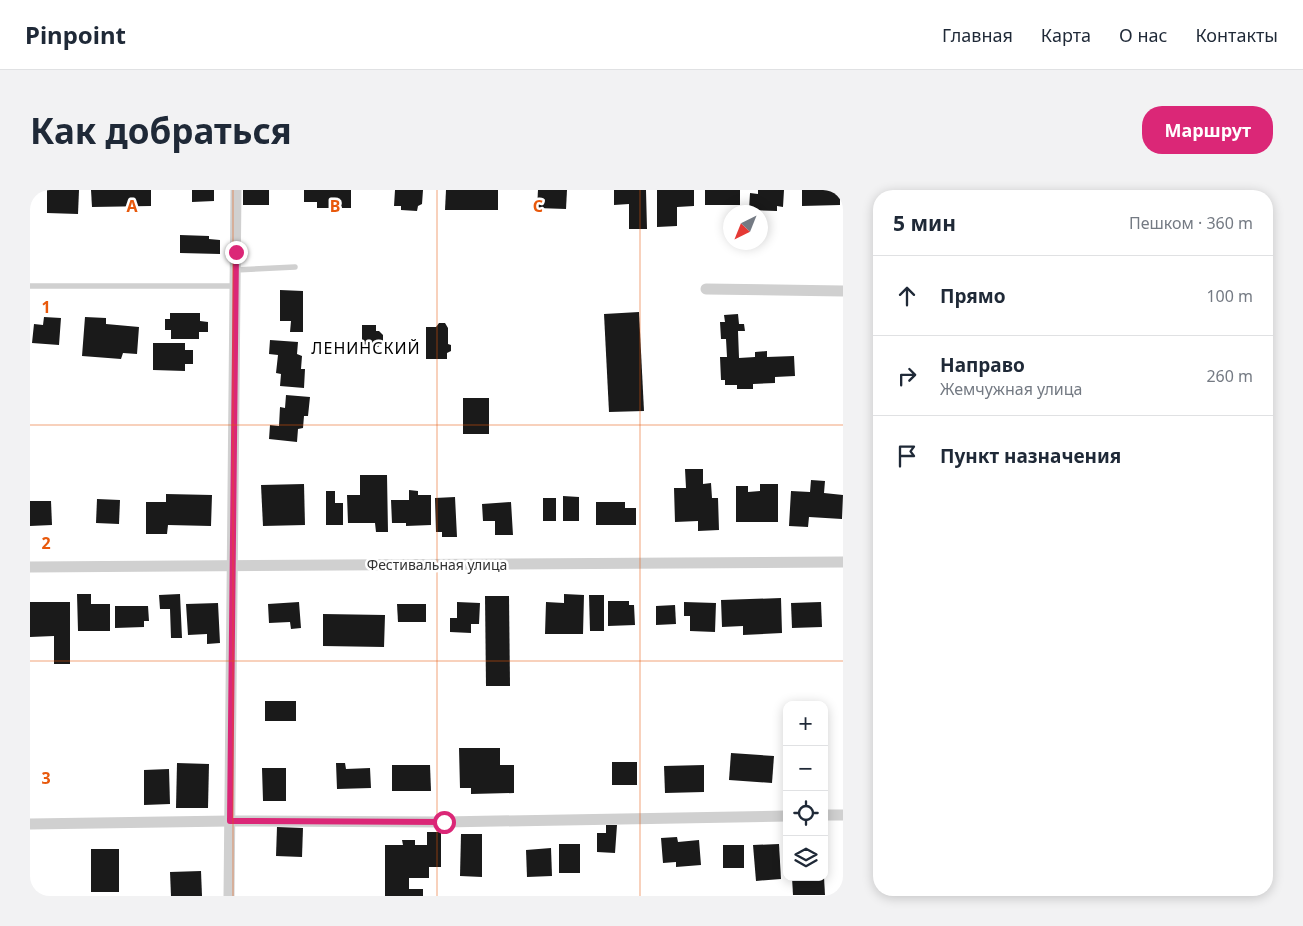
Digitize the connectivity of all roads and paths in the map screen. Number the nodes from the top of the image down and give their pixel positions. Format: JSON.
{"nodes":[{"id":1,"x":236,"y":190,"type":"edge"},
{"id":2,"x":295,"y":267,"type":"dead end"},
{"id":3,"x":236,"y":270,"type":"junction"},
{"id":4,"x":30,"y":286,"type":"edge"},
{"id":5,"x":235,"y":286,"type":"junction"},
{"id":6,"x":706,"y":289,"type":"dead end"},
{"id":7,"x":843,"y":291,"type":"edge"},
{"id":8,"x":843,"y":562,"type":"edge"},
{"id":9,"x":232,"y":566,"type":"junction"},
{"id":10,"x":30,"y":567,"type":"edge"},
{"id":11,"x":828,"y":815,"type":"edge"},
{"id":12,"x":843,"y":815,"type":"edge"},
{"id":13,"x":783,"y":816,"type":"edge"},
{"id":14,"x":230,"y":821,"type":"junction"},
{"id":15,"x":30,"y":824,"type":"edge"},
{"id":16,"x":229,"y":896,"type":"edge"}],
"edges":[{"from":1,"to":3,"type":"street"},
{"from":2,"to":3,"type":"lane"},
{"from":3,"to":5,"type":"street"},
{"from":4,"to":5,"type":"lane"},
{"from":5,"to":9,"type":"street"},
{"from":6,"to":7,"type":"street"},
{"from":8,"to":9,"type":"street","name":"Фестивальная улица"},
{"from":9,"to":10,"type":"street","name":"Фестивальная улица"},
{"from":9,"to":14,"type":"street"},
{"from":11,"to":12,"type":"street"},
{"from":13,"to":14,"type":"street"},
{"from":14,"to":15,"type":"street"},
{"from":14,"to":16,"type":"street"}]}
